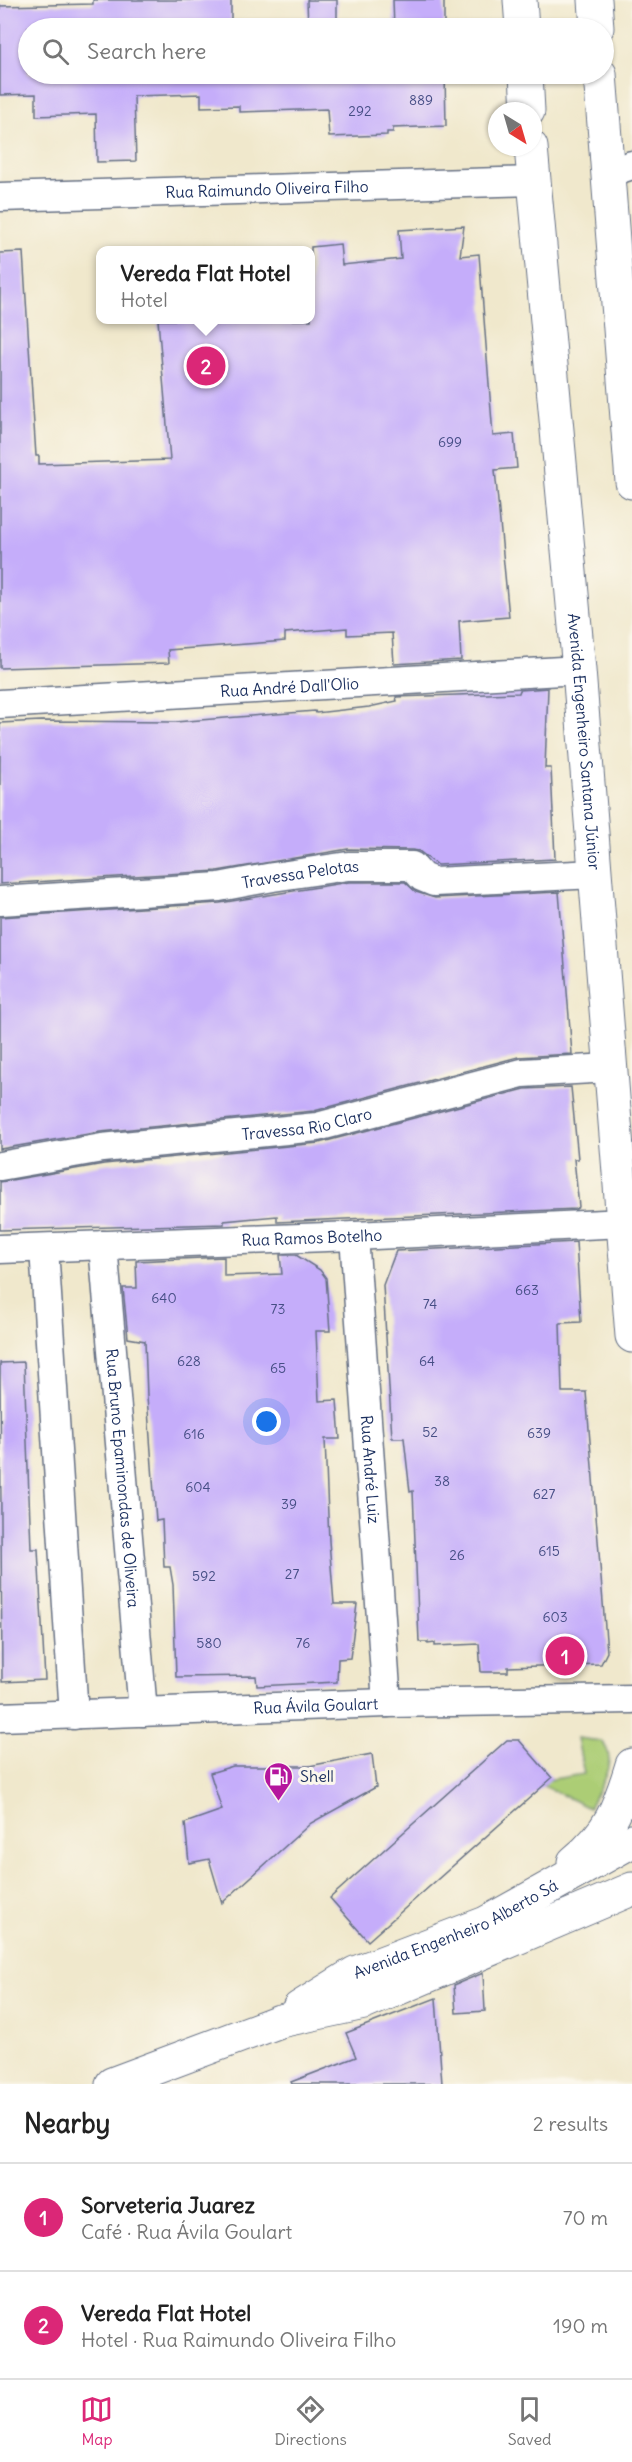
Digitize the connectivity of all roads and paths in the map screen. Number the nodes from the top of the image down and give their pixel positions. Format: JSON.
{"nodes":[{"id":1,"x":520,"y":0,"type":"edge"},
{"id":2,"x":595,"y":0,"type":"edge"},
{"id":3,"x":521,"y":18,"type":"edge"},
{"id":4,"x":596,"y":18,"type":"edge"},
{"id":5,"x":527,"y":84,"type":"edge"},
{"id":6,"x":602,"y":84,"type":"edge"},
{"id":7,"x":528,"y":102,"type":"edge"},
{"id":8,"x":532,"y":156,"type":"edge"},
{"id":9,"x":620,"y":169,"type":"edge"},
{"id":10,"x":534,"y":181,"type":"junction"},
{"id":11,"x":0,"y":197,"type":"edge"},
{"id":12,"x":632,"y":482,"type":"edge"},
{"id":13,"x":579,"y":670,"type":"junction"},
{"id":14,"x":0,"y":704,"type":"edge"},
{"id":15,"x":595,"y":874,"type":"junction"},
{"id":16,"x":0,"y":901,"type":"edge"},
{"id":17,"x":610,"y":1068,"type":"junction"},
{"id":18,"x":0,"y":1166,"type":"edge"},
{"id":19,"x":624,"y":1223,"type":"junction"},
{"id":20,"x":354,"y":1236,"type":"junction"},
{"id":21,"x":103,"y":1245,"type":"junction"},
{"id":22,"x":45,"y":1248,"type":"junction"},
{"id":23,"x":0,"y":1249,"type":"edge"},
{"id":24,"x":632,"y":1336,"type":"edge"},
{"id":25,"x":632,"y":1699,"type":"edge"},
{"id":26,"x":387,"y":1703,"type":"junction"},
{"id":27,"x":143,"y":1712,"type":"junction"},
{"id":28,"x":74,"y":1715,"type":"junction"},
{"id":29,"x":0,"y":1717,"type":"edge"},
{"id":30,"x":632,"y":1765,"type":"edge"},
{"id":31,"x":632,"y":1841,"type":"edge"},
{"id":32,"x":632,"y":1889,"type":"edge"},
{"id":33,"x":523,"y":1903,"type":"junction"},
{"id":34,"x":280,"y":2021,"type":"junction"},
{"id":35,"x":112,"y":2084,"type":"edge"}],
"edges":[{"from":1,"to":3,"type":"main road"},
{"from":2,"to":4,"type":"main road"},
{"from":5,"to":7,"type":"main road"},
{"from":6,"to":9,"type":"main road"},
{"from":8,"to":10,"type":"main road","name":"Avenida Engenheiro Santana Júnior"},
{"from":9,"to":12,"type":"main road"},
{"from":10,"to":11,"type":"street","name":"Rua Raimundo Oliveira Filho"},
{"from":10,"to":13,"type":"main road","name":"Avenida Engenheiro Santana Júnior"},
{"from":13,"to":14,"type":"street","name":"Rua André Dall'Olio"},
{"from":13,"to":15,"type":"main road","name":"Avenida Engenheiro Santana Júnior"},
{"from":15,"to":16,"type":"street","name":"Travessa Pelotas"},
{"from":15,"to":17,"type":"main road","name":"Avenida Engenheiro Santana Júnior"},
{"from":17,"to":18,"type":"street","name":"Travessa Rio Claro"},
{"from":17,"to":19,"type":"main road","name":"Avenida Engenheiro Santana Júnior"},
{"from":19,"to":20,"type":"street","name":"Rua Ramos Botelho"},
{"from":19,"to":24,"type":"main road","name":"Avenida Engenheiro Santana Júnior"},
{"from":20,"to":21,"type":"street","name":"Rua Ramos Botelho"},
{"from":20,"to":26,"type":"street","name":"Rua André Luiz"},
{"from":21,"to":22,"type":"street","name":"Rua Ramos Botelho"},
{"from":21,"to":27,"type":"street","name":"Rua Bruno Epaminondas de Oliveira"},
{"from":22,"to":23,"type":"street","name":"Rua Ramos Botelho"},
{"from":22,"to":28,"type":"street"},
{"from":25,"to":26,"type":"street","name":"Rua Ávila Goulart"},
{"from":26,"to":27,"type":"street","name":"Rua Ávila Goulart"},
{"from":27,"to":28,"type":"street","name":"Rua Ávila Goulart"},
{"from":28,"to":29,"type":"street","name":"Rua Ávila Goulart"},
{"from":30,"to":33,"type":"main road"},
{"from":31,"to":33,"type":"main road","name":"Avenida Engenheiro Alberto Sá"},
{"from":32,"to":34,"type":"main road","name":"Avenida Engenheiro Alberto Sá"},
{"from":33,"to":34,"type":"main road","name":"Avenida Engenheiro Alberto Sá"},
{"from":34,"to":35,"type":"main road","name":"Avenida Engenheiro Alberto Sá"}]}
